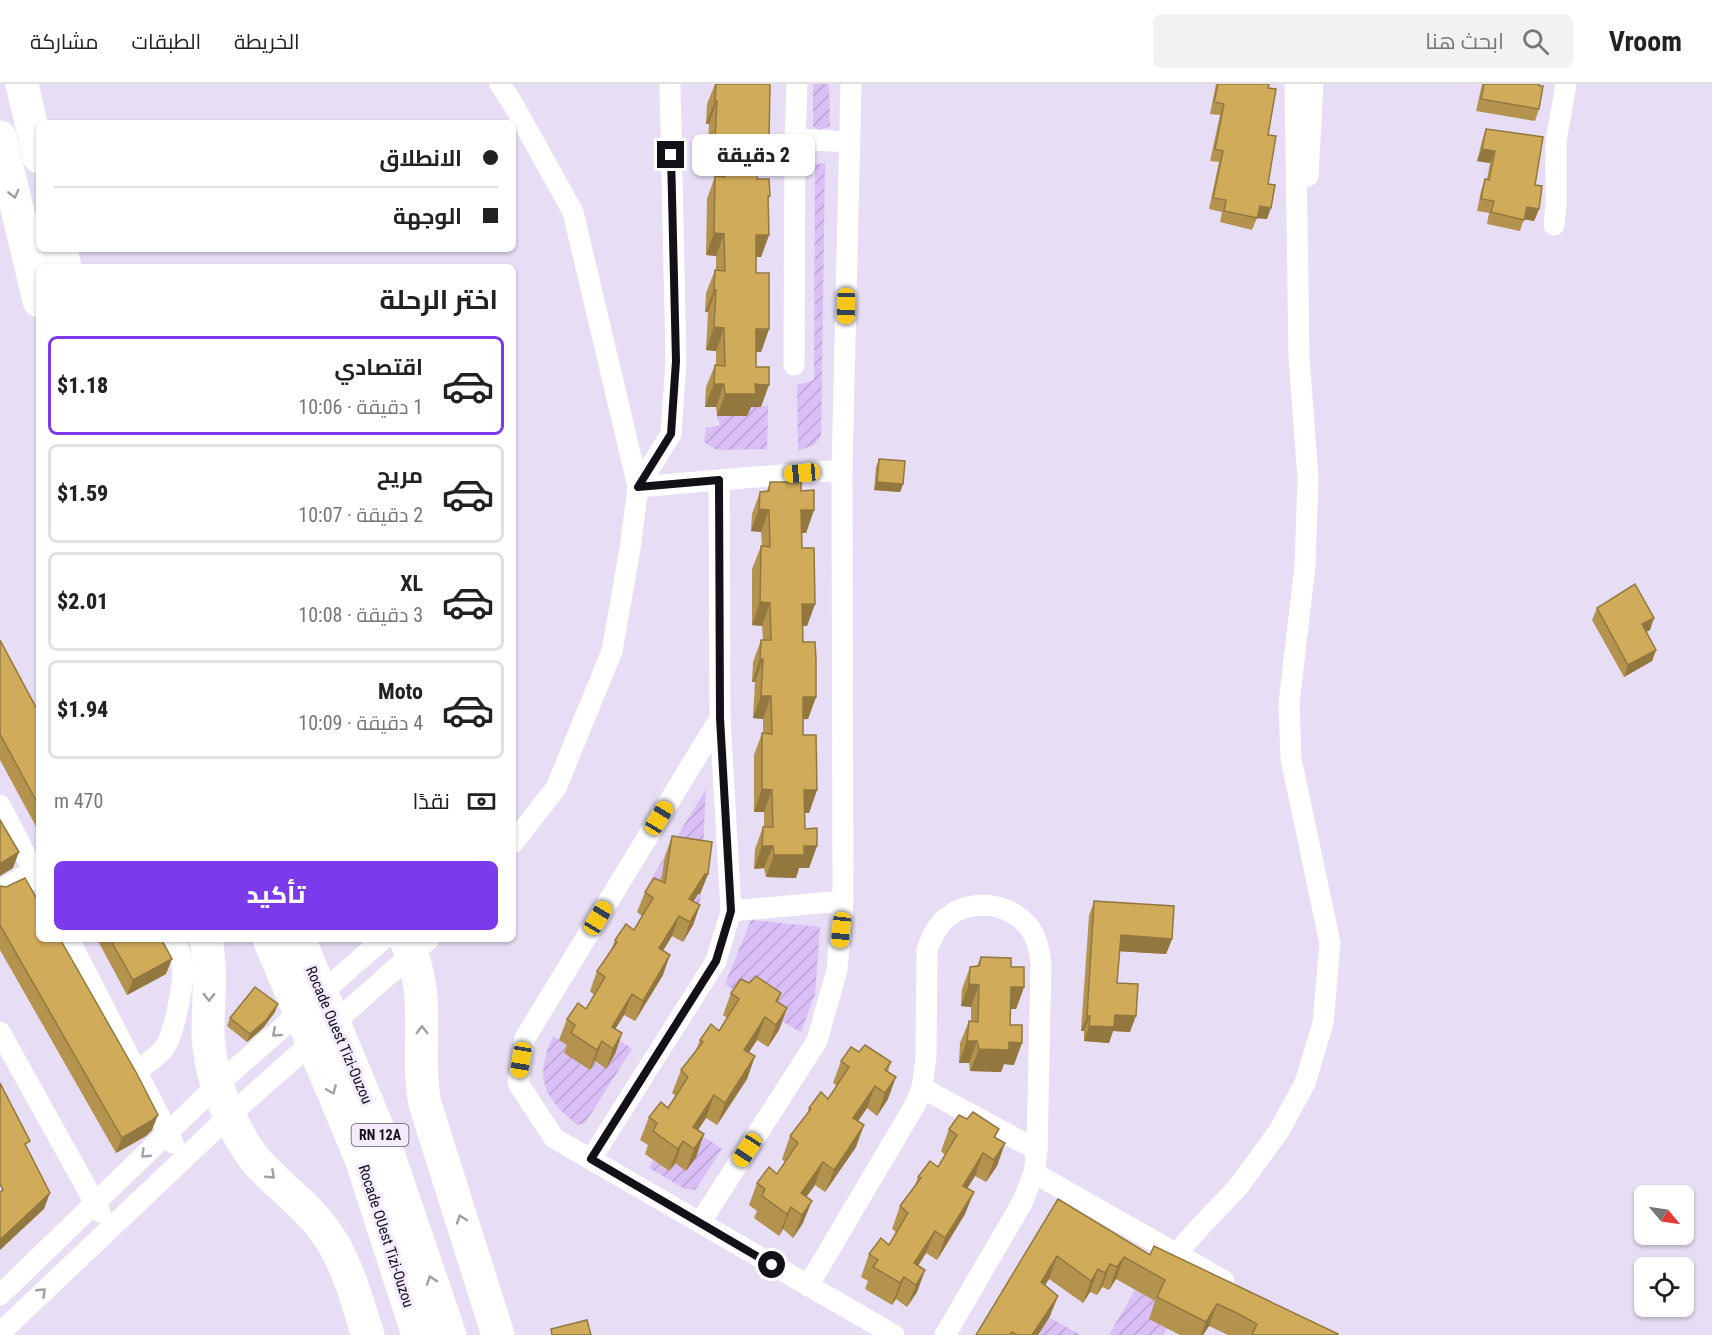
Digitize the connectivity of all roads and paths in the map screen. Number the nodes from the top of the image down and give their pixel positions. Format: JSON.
{"nodes":[{"id":1,"x":22,"y":84,"type":"edge"},
{"id":2,"x":500,"y":84,"type":"edge"},
{"id":3,"x":670,"y":84,"type":"edge"},
{"id":4,"x":797,"y":84,"type":"edge"},
{"id":5,"x":851,"y":84,"type":"edge"},
{"id":6,"x":1295,"y":84,"type":"edge"},
{"id":7,"x":1313,"y":84,"type":"edge"},
{"id":8,"x":1566,"y":84,"type":"edge"},
{"id":9,"x":0,"y":137,"type":"edge"},
{"id":10,"x":795,"y":139,"type":"junction"},
{"id":11,"x":849,"y":142,"type":"junction"},
{"id":12,"x":36,"y":144,"type":"edge"},
{"id":13,"x":1554,"y":225,"type":"dead end"},
{"id":14,"x":1297,"y":262,"type":"junction"},
{"id":15,"x":36,"y":288,"type":"edge"},
{"id":16,"x":794,"y":365,"type":"dead end"},
{"id":17,"x":842,"y":470,"type":"junction"},
{"id":18,"x":719,"y":480,"type":"junction"},
{"id":19,"x":638,"y":487,"type":"junction"},
{"id":20,"x":720,"y":718,"type":"junction"},
{"id":21,"x":0,"y":805,"type":"edge"},
{"id":22,"x":516,"y":839,"type":"edge"},
{"id":23,"x":36,"y":874,"type":"edge"},
{"id":24,"x":36,"y":876,"type":"edge"},
{"id":25,"x":0,"y":890,"type":"edge"},
{"id":26,"x":843,"y":901,"type":"junction"},
{"id":27,"x":731,"y":911,"type":"junction"},
{"id":28,"x":71,"y":942,"type":"edge"},
{"id":29,"x":176,"y":942,"type":"edge"},
{"id":30,"x":206,"y":942,"type":"edge"},
{"id":31,"x":270,"y":942,"type":"edge"},
{"id":32,"x":300,"y":942,"type":"edge"},
{"id":33,"x":380,"y":942,"type":"edge"},
{"id":34,"x":416,"y":944,"type":"edge"},
{"id":35,"x":0,"y":1032,"type":"edge"},
{"id":36,"x":136,"y":1071,"type":"junction"},
{"id":37,"x":217,"y":1084,"type":"junction"},
{"id":38,"x":922,"y":1088,"type":"junction"},
{"id":39,"x":230,"y":1114,"type":"junction"},
{"id":40,"x":168,"y":1132,"type":"junction"},
{"id":41,"x":1037,"y":1150,"type":"junction"},
{"id":42,"x":182,"y":1159,"type":"junction"},
{"id":43,"x":591,"y":1159,"type":"junction"},
{"id":44,"x":1034,"y":1173,"type":"junction"},
{"id":45,"x":95,"y":1202,"type":"junction"},
{"id":46,"x":700,"y":1223,"type":"junction"},
{"id":47,"x":110,"y":1228,"type":"junction"},
{"id":48,"x":1176,"y":1254,"type":"junction"},
{"id":49,"x":808,"y":1287,"type":"junction"},
{"id":50,"x":1239,"y":1289,"type":"edge"},
{"id":51,"x":0,"y":1295,"type":"edge"},
{"id":52,"x":0,"y":1333,"type":"edge"},
{"id":53,"x":368,"y":1335,"type":"edge"},
{"id":54,"x":418,"y":1335,"type":"edge"},
{"id":55,"x":450,"y":1335,"type":"edge"},
{"id":56,"x":498,"y":1335,"type":"edge"},
{"id":57,"x":894,"y":1335,"type":"edge"},
{"id":58,"x":945,"y":1335,"type":"edge"}],
"edges":[{"from":1,"to":12,"type":"highway"},
{"from":2,"to":19,"type":"street"},
{"from":3,"to":19,"type":"street"},
{"from":4,"to":10,"type":"street"},
{"from":5,"to":11,"type":"street"},
{"from":6,"to":14,"type":"street"},
{"from":7,"to":14,"type":"street"},
{"from":8,"to":13,"type":"street"},
{"from":9,"to":15,"type":"highway","one_way":true},
{"from":10,"to":11,"type":"street"},
{"from":10,"to":16,"type":"street"},
{"from":11,"to":17,"type":"street"},
{"from":14,"to":48,"type":"street"},
{"from":17,"to":18,"type":"street"},
{"from":17,"to":26,"type":"street"},
{"from":18,"to":19,"type":"street"},
{"from":18,"to":20,"type":"street"},
{"from":19,"to":22,"type":"street"},
{"from":20,"to":27,"type":"street"},
{"from":20,"to":43,"type":"street"},
{"from":21,"to":23,"type":"street"},
{"from":24,"to":25,"type":"street"},
{"from":26,"to":27,"type":"street"},
{"from":26,"to":46,"type":"street"},
{"from":27,"to":43,"type":"street"},
{"from":28,"to":36,"type":"street"},
{"from":29,"to":36,"type":"street"},
{"from":30,"to":37,"type":"highway","one_way":true},
{"from":31,"to":54,"type":"highway","name":"Rocade OUest Tizi-Ouzou","number":"RN 12A","one_way":true},
{"from":55,"to":32,"type":"highway","name":"Rocade Ouest Tizi-Ouzou","number":"RN 12A","one_way":true},
{"from":33,"to":37,"type":"street","one_way":true},
{"from":34,"to":39,"type":"street"},
{"from":56,"to":34,"type":"highway","one_way":true},
{"from":35,"to":45,"type":"street"},
{"from":36,"to":40,"type":"street"},
{"from":37,"to":39,"type":"highway"},
{"from":37,"to":40,"type":"street"},
{"from":38,"to":41,"type":"street"},
{"from":38,"to":41,"type":"street"},
{"from":38,"to":49,"type":"street"},
{"from":39,"to":42,"type":"street"},
{"from":39,"to":53,"type":"highway","one_way":true},
{"from":40,"to":42,"type":"street"},
{"from":40,"to":45,"type":"street","one_way":true},
{"from":41,"to":44,"type":"street"},
{"from":42,"to":47,"type":"street"},
{"from":43,"to":46,"type":"street"},
{"from":44,"to":48,"type":"street"},
{"from":44,"to":58,"type":"street"},
{"from":45,"to":47,"type":"street"},
{"from":45,"to":51,"type":"street"},
{"from":46,"to":49,"type":"street"},
{"from":52,"to":47,"type":"street","one_way":true},
{"from":48,"to":50,"type":"street"},
{"from":49,"to":57,"type":"street"}]}
